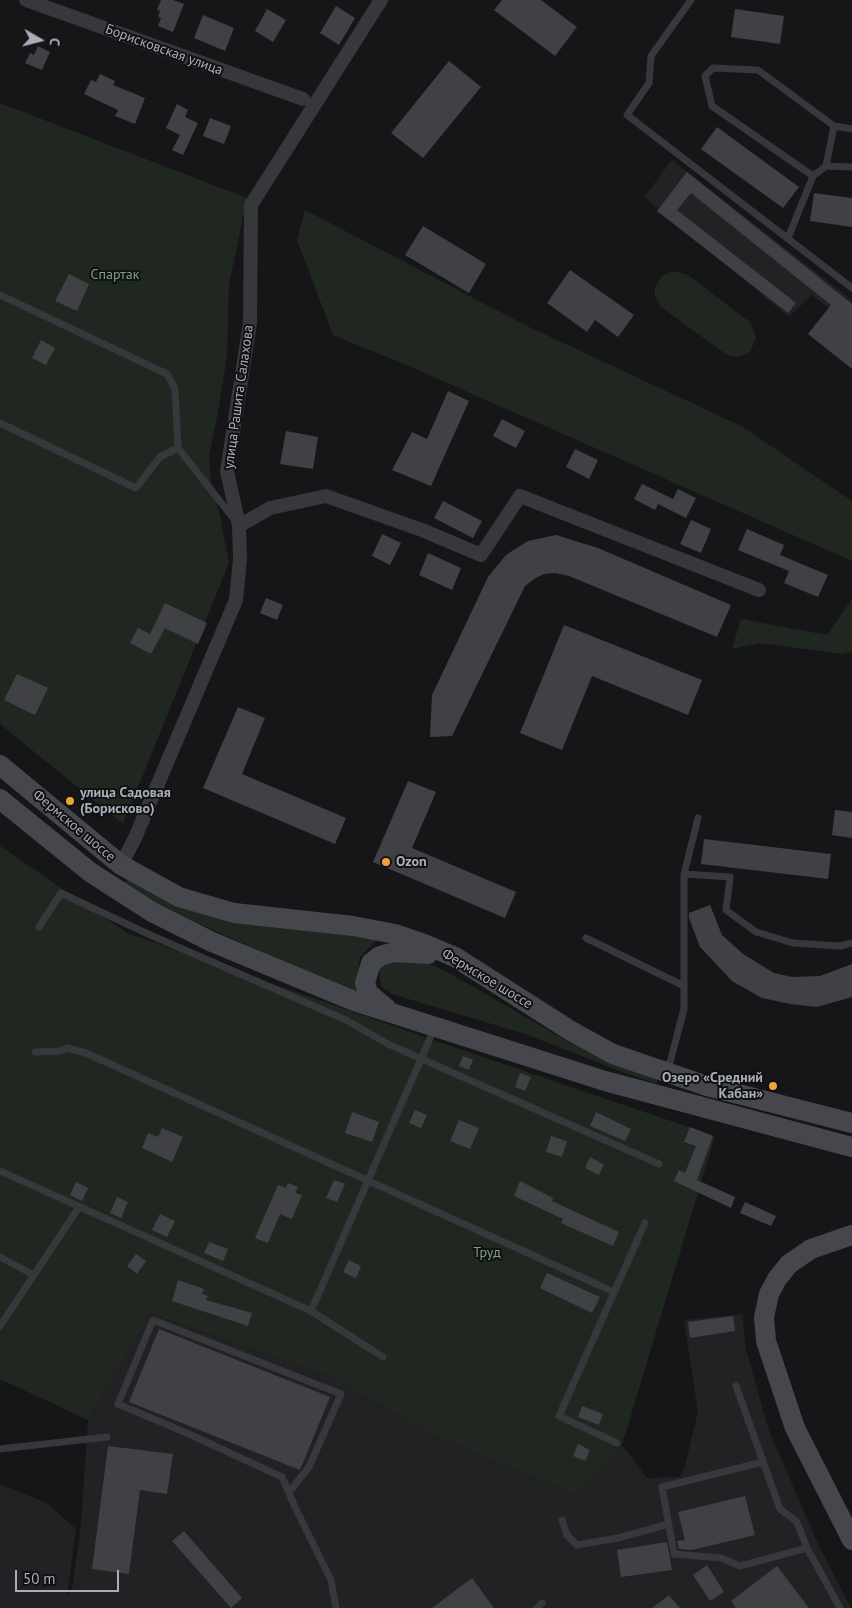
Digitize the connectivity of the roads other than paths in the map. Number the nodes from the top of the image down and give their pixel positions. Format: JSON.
{"nodes":[{"id":1,"x":26,"y":0,"type":"edge"},
{"id":2,"x":381,"y":0,"type":"edge"},
{"id":3,"x":691,"y":0,"type":"edge"},
{"id":4,"x":303,"y":99,"type":"dead end"},
{"id":5,"x":834,"y":126,"type":"junction"},
{"id":6,"x":852,"y":129,"type":"edge"},
{"id":7,"x":826,"y":166,"type":"junction"},
{"id":8,"x":852,"y":168,"type":"edge"},
{"id":9,"x":813,"y":176,"type":"junction"},
{"id":10,"x":788,"y":238,"type":"junction"},
{"id":11,"x":852,"y":288,"type":"edge"},
{"id":12,"x":0,"y":296,"type":"edge"},
{"id":13,"x":0,"y":423,"type":"edge"},
{"id":14,"x":178,"y":448,"type":"junction"},
{"id":15,"x":239,"y":526,"type":"junction"},
{"id":16,"x":759,"y":590,"type":"dead end"},
{"id":17,"x":0,"y":764,"type":"edge"},
{"id":18,"x":0,"y":799,"type":"edge"},
{"id":19,"x":698,"y":818,"type":"dead end"},
{"id":20,"x":121,"y":865,"type":"junction"},
{"id":21,"x":684,"y":874,"type":"junction"},
{"id":22,"x":110,"y":886,"type":"junction"},
{"id":23,"x":39,"y":927,"type":"dead end"},
{"id":24,"x":586,"y":938,"type":"dead end"},
{"id":25,"x":852,"y":943,"type":"edge"},
{"id":26,"x":455,"y":958,"type":"junction"},
{"id":27,"x":684,"y":986,"type":"junction"},
{"id":28,"x":394,"y":1014,"type":"junction"},
{"id":29,"x":436,"y":1027,"type":"junction"},
{"id":30,"x":34,"y":1052,"type":"dead end"},
{"id":31,"x":422,"y":1058,"type":"junction"},
{"id":32,"x":668,"y":1073,"type":"junction"},
{"id":33,"x":852,"y":1123,"type":"edge"},
{"id":34,"x":852,"y":1140,"type":"edge"},
{"id":35,"x":831,"y":1142,"type":"junction"},
{"id":36,"x":852,"y":1147,"type":"edge"},
{"id":37,"x":660,"y":1164,"type":"dead end"},
{"id":38,"x":0,"y":1171,"type":"edge"},
{"id":39,"x":368,"y":1181,"type":"junction"},
{"id":40,"x":79,"y":1207,"type":"junction"},
{"id":41,"x":645,"y":1223,"type":"dead end"},
{"id":42,"x":852,"y":1235,"type":"edge"},
{"id":43,"x":0,"y":1258,"type":"edge"},
{"id":44,"x":34,"y":1275,"type":"junction"},
{"id":45,"x":614,"y":1292,"type":"junction"},
{"id":46,"x":311,"y":1312,"type":"junction"},
{"id":47,"x":0,"y":1326,"type":"edge"},
{"id":48,"x":382,"y":1357,"type":"dead end"},
{"id":49,"x":736,"y":1386,"type":"dead end"},
{"id":50,"x":107,"y":1437,"type":"dead end"},
{"id":51,"x":617,"y":1443,"type":"dead end"},
{"id":52,"x":0,"y":1449,"type":"edge"},
{"id":53,"x":763,"y":1462,"type":"junction"},
{"id":54,"x":289,"y":1492,"type":"junction"},
{"id":55,"x":562,"y":1520,"type":"dead end"},
{"id":56,"x":669,"y":1524,"type":"junction"},
{"id":57,"x":852,"y":1540,"type":"edge"},
{"id":58,"x":808,"y":1548,"type":"junction"},
{"id":59,"x":336,"y":1608,"type":"edge"},
{"id":60,"x":840,"y":1608,"type":"edge"}],
"edges":[{"from":1,"to":4,"type":"street","name":"Борисковская улица"},
{"from":2,"to":15,"type":"street","name":"улица Рашита Салахова"},
{"from":3,"to":10,"type":"lane"},
{"from":5,"to":6,"type":"lane"},
{"from":5,"to":7,"type":"lane"},
{"from":5,"to":9,"type":"lane"},
{"from":7,"to":8,"type":"lane"},
{"from":7,"to":9,"type":"lane"},
{"from":9,"to":10,"type":"lane"},
{"from":10,"to":11,"type":"lane"},
{"from":12,"to":14,"type":"lane"},
{"from":13,"to":14,"type":"lane"},
{"from":14,"to":15,"type":"lane"},
{"from":15,"to":16,"type":"street"},
{"from":15,"to":20,"type":"street","name":"улица Рашита Салахова"},
{"from":17,"to":20,"type":"main road","name":"Фермское шоссе"},
{"from":18,"to":22,"type":"main road","name":"Фермское шоссе"},
{"from":19,"to":21,"type":"lane"},
{"from":20,"to":22,"type":"main road"},
{"from":20,"to":26,"type":"main road","name":"Фермское шоссе"},
{"from":21,"to":25,"type":"lane"},
{"from":21,"to":27,"type":"lane"},
{"from":22,"to":28,"type":"main road","name":"Фермское шоссе"},
{"from":23,"to":31,"type":"lane"},
{"from":24,"to":27,"type":"lane"},
{"from":26,"to":28,"type":"main road"},
{"from":26,"to":32,"type":"main road","name":"Фермское шоссе"},
{"from":27,"to":32,"type":"lane"},
{"from":28,"to":29,"type":"main road","name":"Фермское шоссе"},
{"from":29,"to":31,"type":"lane"},
{"from":29,"to":35,"type":"main road","name":"Фермское шоссе"},
{"from":30,"to":39,"type":"lane"},
{"from":31,"to":37,"type":"lane"},
{"from":31,"to":39,"type":"lane"},
{"from":32,"to":33,"type":"main road","name":"Фермское шоссе"},
{"from":34,"to":35,"type":"street"},
{"from":35,"to":36,"type":"main road","name":"Фермское шоссе"},
{"from":38,"to":40,"type":"lane"},
{"from":39,"to":45,"type":"lane"},
{"from":39,"to":46,"type":"lane"},
{"from":40,"to":44,"type":"lane"},
{"from":40,"to":46,"type":"lane"},
{"from":41,"to":45,"type":"lane"},
{"from":42,"to":57,"type":"main road"},
{"from":43,"to":44,"type":"lane"},
{"from":44,"to":47,"type":"lane"},
{"from":45,"to":51,"type":"lane"},
{"from":46,"to":48,"type":"lane"},
{"from":49,"to":53,"type":"lane"},
{"from":50,"to":52,"type":"lane"},
{"from":53,"to":56,"type":"lane"},
{"from":53,"to":58,"type":"lane"},
{"from":54,"to":54,"type":"lane"},
{"from":54,"to":59,"type":"lane"},
{"from":55,"to":56,"type":"lane"},
{"from":56,"to":58,"type":"lane"},
{"from":58,"to":60,"type":"lane"}]}
